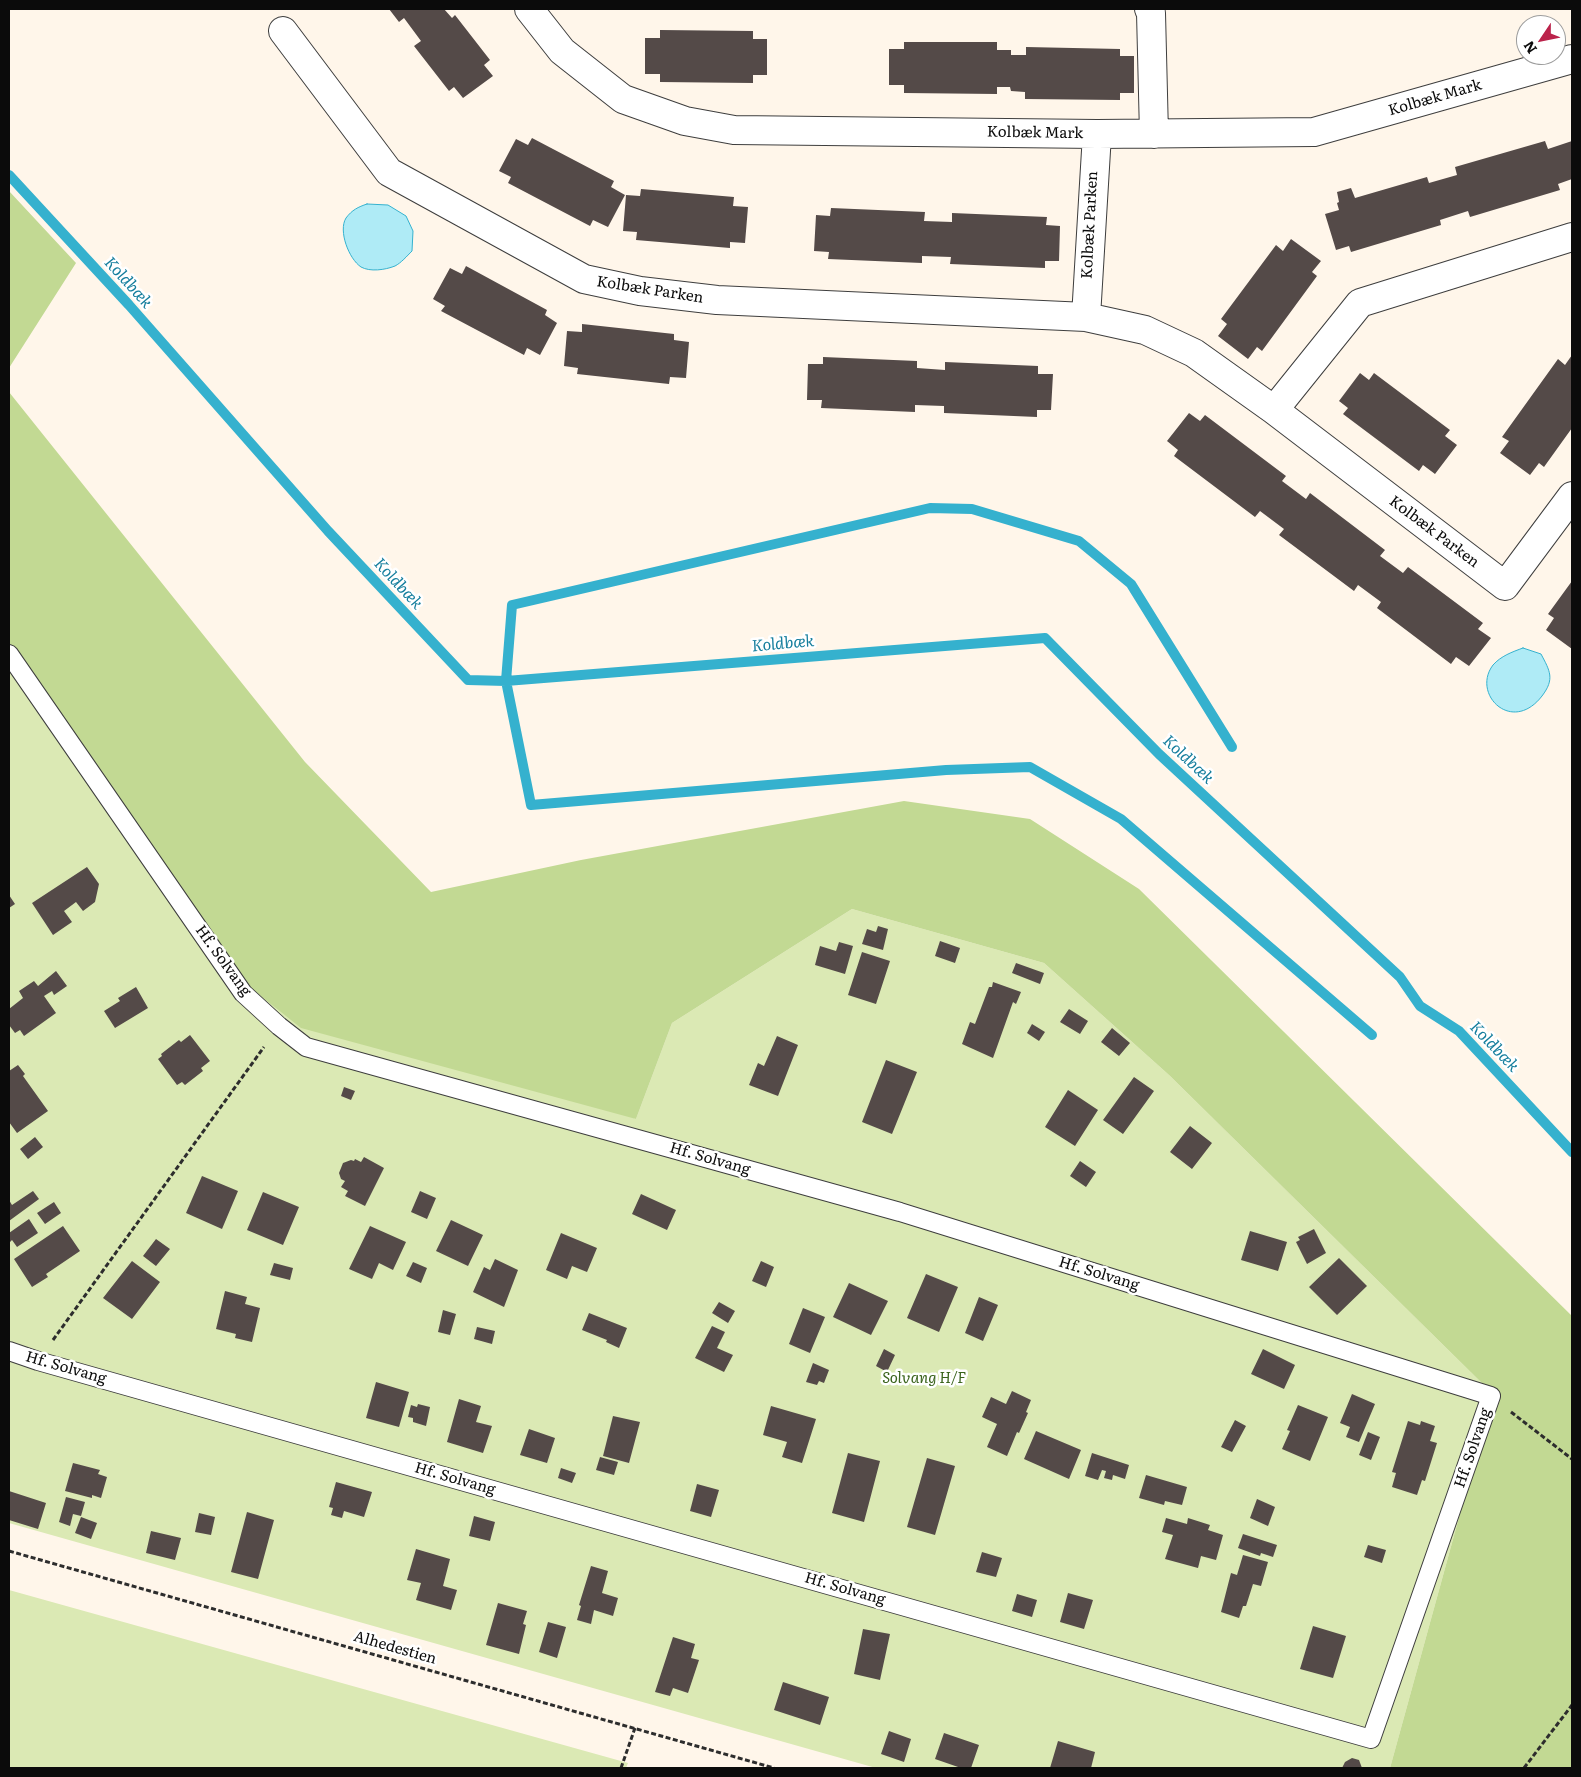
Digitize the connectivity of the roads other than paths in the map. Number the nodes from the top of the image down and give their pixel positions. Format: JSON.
{"nodes":[{"id":1,"x":529,"y":9,"type":"edge"},
{"id":2,"x":1149,"y":9,"type":"edge"},
{"id":3,"x":283,"y":31,"type":"dead end"},
{"id":4,"x":1572,"y":59,"type":"edge"},
{"id":5,"x":1097,"y":134,"type":"junction"},
{"id":6,"x":1154,"y":134,"type":"junction"},
{"id":7,"x":1572,"y":237,"type":"edge"},
{"id":8,"x":1086,"y":317,"type":"junction"},
{"id":9,"x":1274,"y":410,"type":"junction"},
{"id":10,"x":1572,"y":496,"type":"edge"},
{"id":11,"x":9,"y":654,"type":"edge"},
{"id":12,"x":9,"y":1351,"type":"edge"}],
"edges":[{"from":1,"to":5,"type":"street","name":"Kolbæk Mark"},
{"from":2,"to":6,"type":"street"},
{"from":3,"to":8,"type":"street","name":"Kolbæk Parken"},
{"from":4,"to":6,"type":"street","name":"Kolbæk Mark"},
{"from":5,"to":6,"type":"street","name":"Kolbæk Mark"},
{"from":5,"to":8,"type":"street","name":"Kolbæk Parken"},
{"from":7,"to":9,"type":"street"},
{"from":8,"to":9,"type":"street","name":"Kolbæk Parken"},
{"from":9,"to":10,"type":"street","name":"Kolbæk Parken"},
{"from":11,"to":12,"type":"lane","name":"Hf. Solvang"}]}
